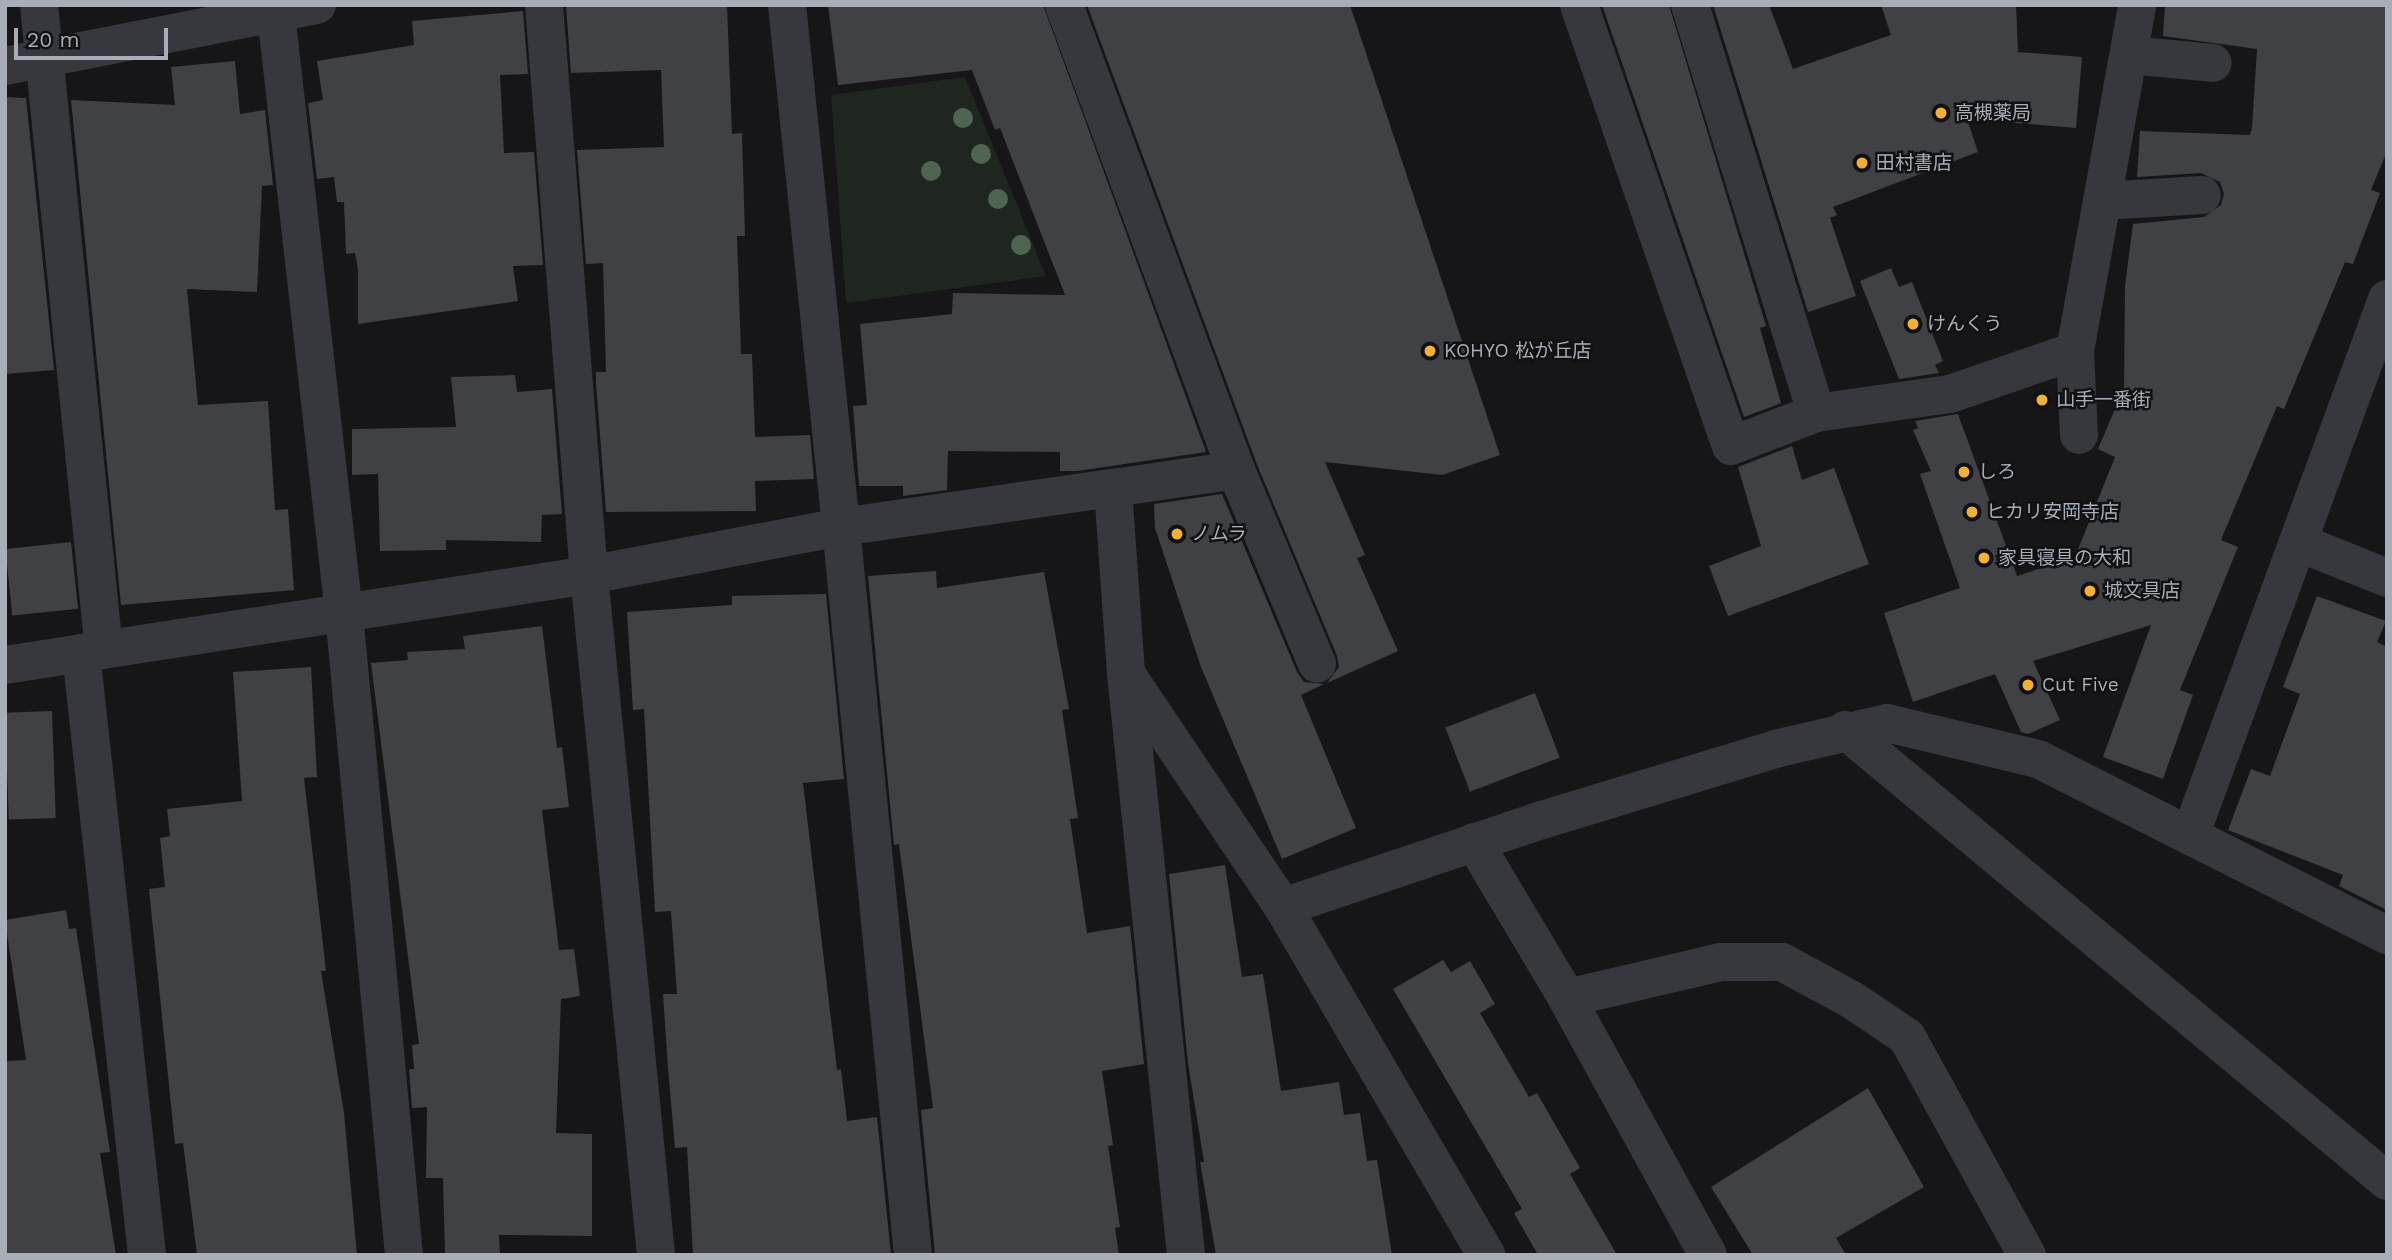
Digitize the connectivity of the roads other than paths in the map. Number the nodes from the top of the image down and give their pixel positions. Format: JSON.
{"nodes":[{"id":1,"x":39,"y":5,"type":"edge"},
{"id":2,"x":317,"y":5,"type":"edge"},
{"id":3,"x":544,"y":5,"type":"edge"},
{"id":4,"x":787,"y":5,"type":"edge"},
{"id":5,"x":1064,"y":5,"type":"edge"},
{"id":6,"x":1579,"y":5,"type":"edge"},
{"id":7,"x":1690,"y":5,"type":"edge"},
{"id":8,"x":2137,"y":5,"type":"edge"},
{"id":9,"x":276,"y":9,"type":"edge"},
{"id":10,"x":2129,"y":55,"type":"junction"},
{"id":11,"x":44,"y":58,"type":"junction"},
{"id":12,"x":2213,"y":63,"type":"dead end"},
{"id":13,"x":5,"y":66,"type":"edge"},
{"id":14,"x":2202,"y":195,"type":"dead end"},
{"id":15,"x":2102,"y":201,"type":"junction"},
{"id":16,"x":2387,"y":299,"type":"edge"},
{"id":17,"x":2075,"y":351,"type":"junction"},
{"id":18,"x":1816,"y":413,"type":"junction"},
{"id":19,"x":2079,"y":435,"type":"dead end"},
{"id":20,"x":1236,"y":471,"type":"junction"},
{"id":21,"x":1114,"y":488,"type":"junction"},
{"id":22,"x":841,"y":527,"type":"junction"},
{"id":23,"x":2300,"y":543,"type":"junction"},
{"id":24,"x":589,"y":575,"type":"junction"},
{"id":25,"x":2387,"y":578,"type":"edge"},
{"id":26,"x":344,"y":613,"type":"junction"},
{"id":27,"x":92,"y":651,"type":"junction"},
{"id":28,"x":5,"y":664,"type":"edge"},
{"id":29,"x":1317,"y":664,"type":"dead end"},
{"id":30,"x":1126,"y":674,"type":"junction"},
{"id":31,"x":1845,"y":730,"type":"junction"},
{"id":32,"x":2190,"y":836,"type":"junction"},
{"id":33,"x":1474,"y":842,"type":"junction"},
{"id":34,"x":1283,"y":907,"type":"junction"},
{"id":35,"x":2387,"y":935,"type":"edge"},
{"id":36,"x":1567,"y":998,"type":"junction"},
{"id":37,"x":2387,"y":1181,"type":"edge"},
{"id":38,"x":147,"y":1255,"type":"edge"},
{"id":39,"x":404,"y":1255,"type":"edge"},
{"id":40,"x":656,"y":1255,"type":"edge"},
{"id":41,"x":913,"y":1255,"type":"edge"},
{"id":42,"x":1186,"y":1255,"type":"edge"},
{"id":43,"x":1486,"y":1255,"type":"edge"},
{"id":44,"x":1708,"y":1255,"type":"edge"},
{"id":45,"x":2027,"y":1255,"type":"edge"}],
"edges":[{"from":1,"to":11,"type":"street"},
{"from":2,"to":9,"type":"street"},
{"from":3,"to":24,"type":"street"},
{"from":4,"to":22,"type":"street"},
{"from":5,"to":20,"type":"street"},
{"from":6,"to":18,"type":"street"},
{"from":7,"to":18,"type":"street"},
{"from":8,"to":10,"type":"street"},
{"from":9,"to":11,"type":"street"},
{"from":9,"to":26,"type":"street"},
{"from":10,"to":12,"type":"street"},
{"from":10,"to":15,"type":"street"},
{"from":11,"to":13,"type":"street"},
{"from":11,"to":27,"type":"street"},
{"from":14,"to":15,"type":"street"},
{"from":15,"to":17,"type":"street"},
{"from":16,"to":23,"type":"street"},
{"from":17,"to":18,"type":"street"},
{"from":17,"to":19,"type":"street"},
{"from":20,"to":21,"type":"street"},
{"from":20,"to":29,"type":"street"},
{"from":21,"to":22,"type":"street"},
{"from":21,"to":30,"type":"street"},
{"from":22,"to":24,"type":"street"},
{"from":22,"to":41,"type":"street"},
{"from":23,"to":25,"type":"street"},
{"from":23,"to":32,"type":"street"},
{"from":24,"to":26,"type":"street"},
{"from":24,"to":40,"type":"street"},
{"from":26,"to":27,"type":"street"},
{"from":26,"to":39,"type":"street"},
{"from":27,"to":28,"type":"street"},
{"from":27,"to":38,"type":"street"},
{"from":30,"to":34,"type":"street"},
{"from":30,"to":42,"type":"street"},
{"from":31,"to":32,"type":"street"},
{"from":31,"to":33,"type":"street"},
{"from":31,"to":37,"type":"street"},
{"from":32,"to":35,"type":"street"},
{"from":33,"to":34,"type":"street"},
{"from":33,"to":36,"type":"street"},
{"from":34,"to":43,"type":"street"},
{"from":36,"to":44,"type":"street"},
{"from":36,"to":45,"type":"street"}]}
